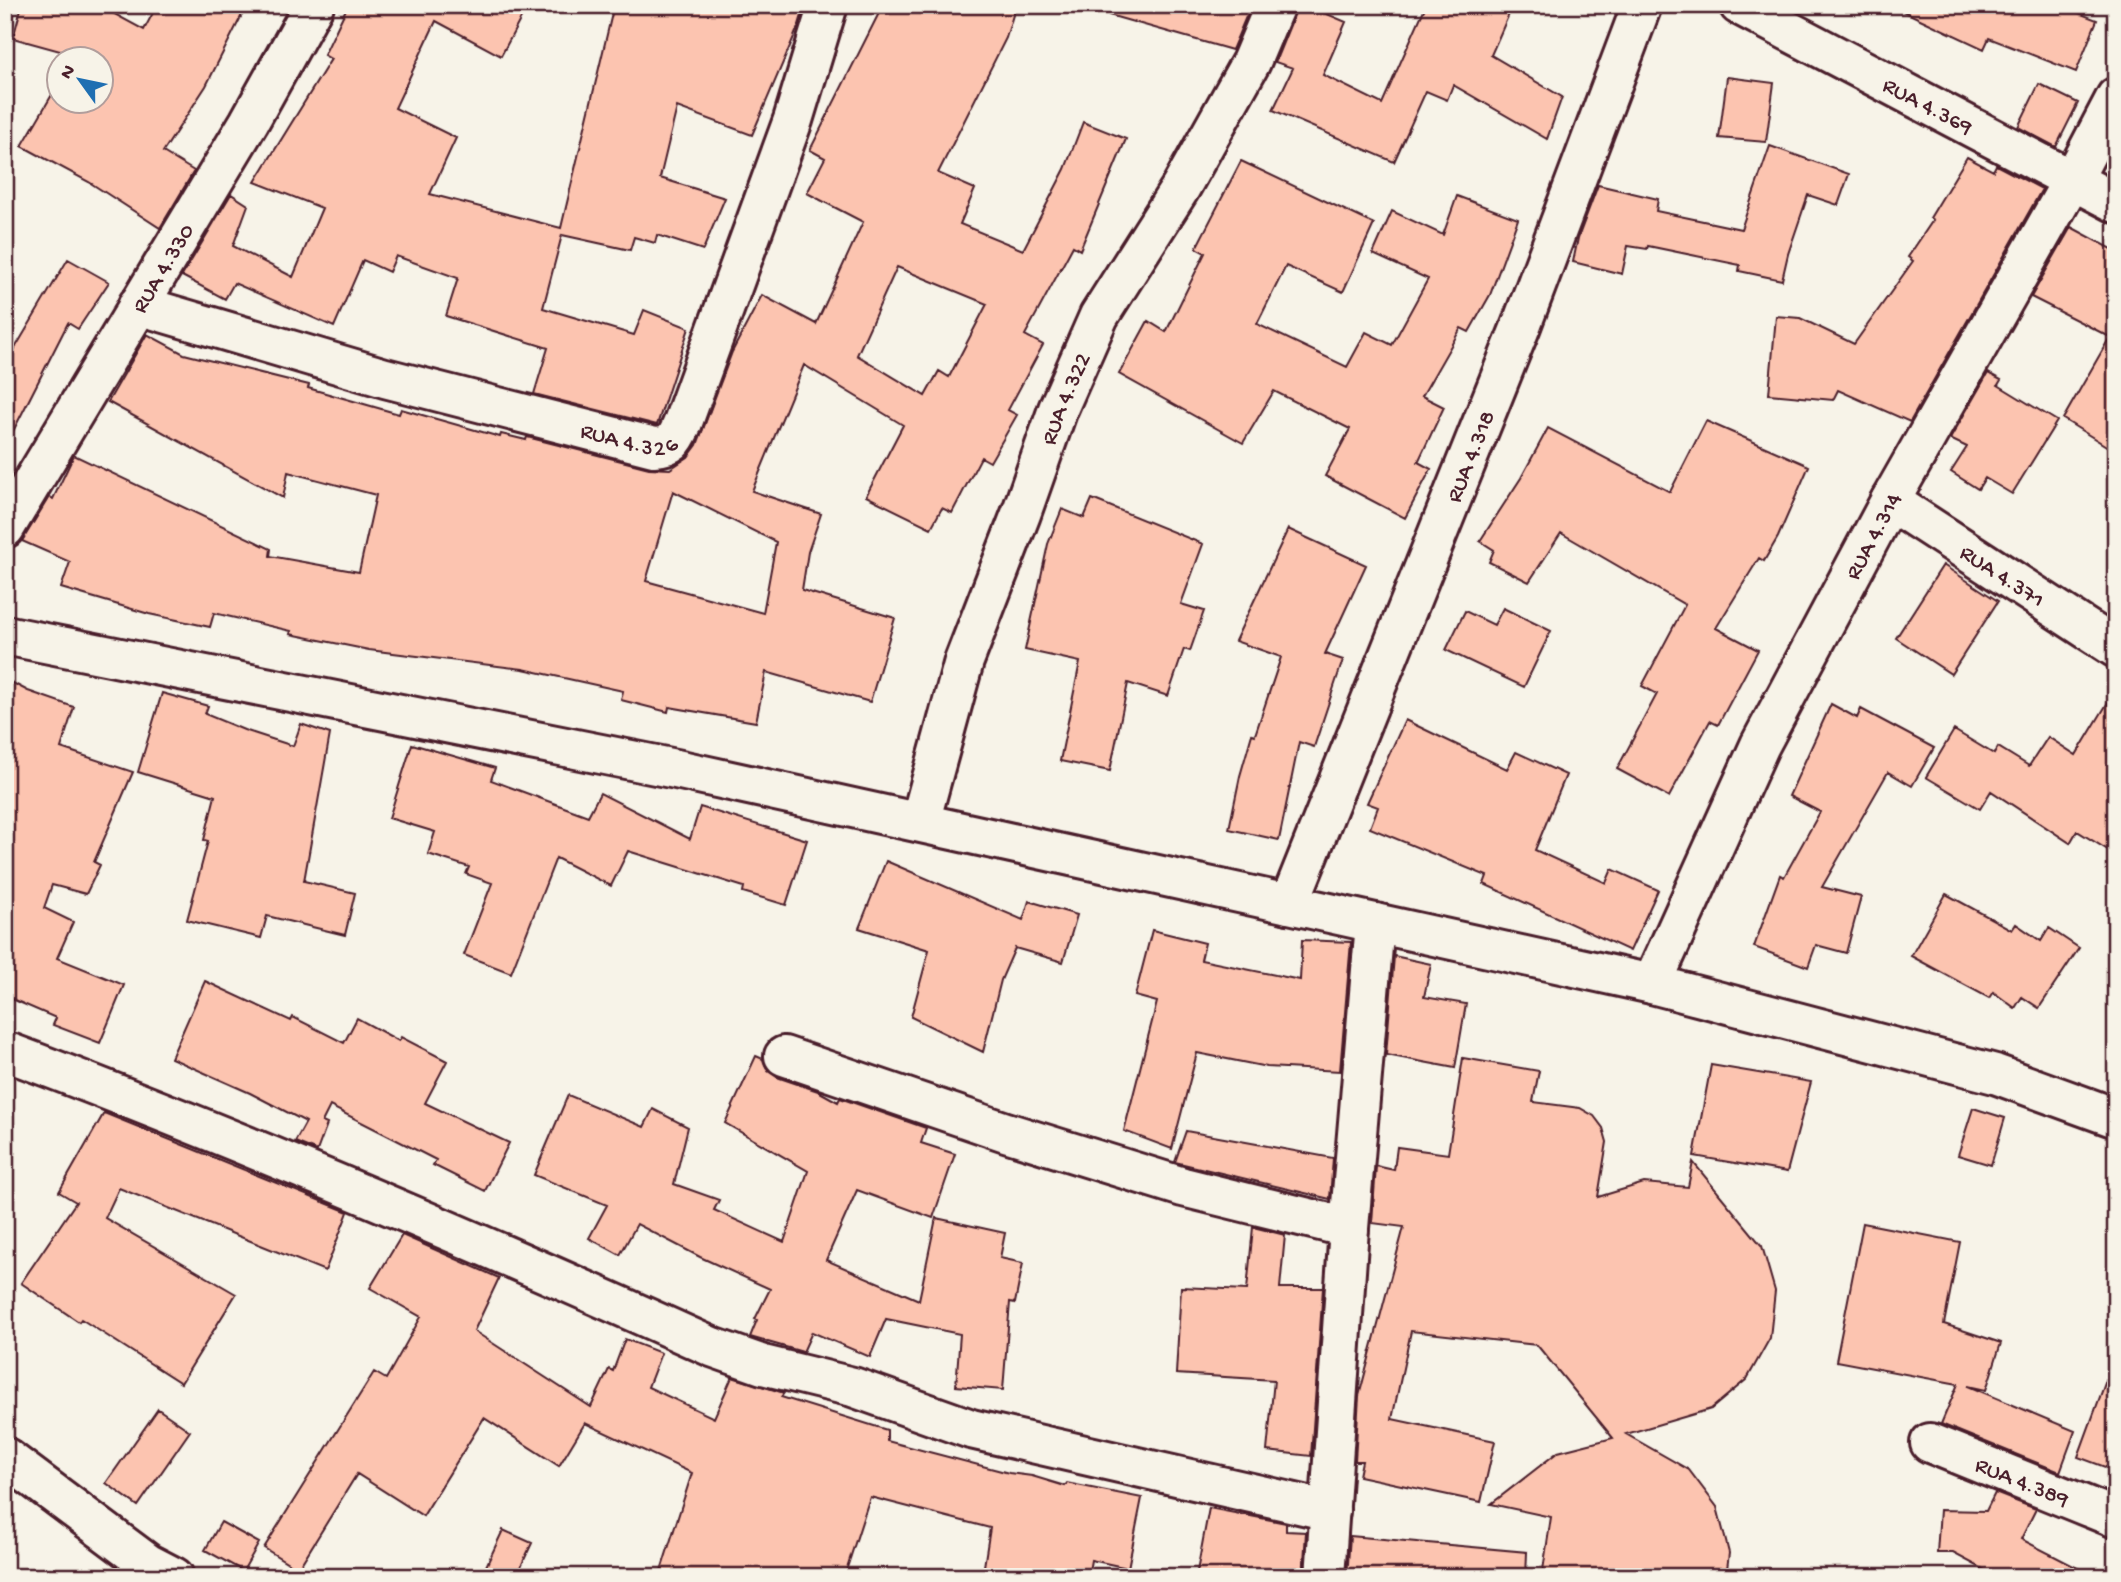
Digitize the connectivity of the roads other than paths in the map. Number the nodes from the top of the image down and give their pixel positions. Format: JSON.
{"nodes":[{"id":1,"x":314,"y":5,"type":"edge"},
{"id":2,"x":828,"y":5,"type":"edge"},
{"id":3,"x":1275,"y":5,"type":"edge"},
{"id":4,"x":1642,"y":5,"type":"edge"},
{"id":5,"x":1739,"y":5,"type":"edge"},
{"id":6,"x":2116,"y":97,"type":"edge"},
{"id":7,"x":2073,"y":179,"type":"junction"},
{"id":8,"x":2116,"y":204,"type":"edge"},
{"id":9,"x":138,"y":304,"type":"junction"},
{"id":10,"x":1889,"y":500,"type":"junction"},
{"id":11,"x":5,"y":528,"type":"edge"},
{"id":12,"x":5,"y":635,"type":"edge"},
{"id":13,"x":2116,"y":648,"type":"edge"},
{"id":14,"x":920,"y":822,"type":"junction"},
{"id":15,"x":1289,"y":904,"type":"junction"},
{"id":16,"x":1375,"y":923,"type":"junction"},
{"id":17,"x":1652,"y":984,"type":"junction"},
{"id":18,"x":5,"y":1051,"type":"edge"},
{"id":19,"x":784,"y":1056,"type":"dead end"},
{"id":20,"x":2116,"y":1118,"type":"edge"},
{"id":21,"x":1349,"y":1228,"type":"junction"},
{"id":22,"x":1930,"y":1443,"type":"dead end"},
{"id":23,"x":5,"y":1457,"type":"edge"},
{"id":24,"x":1330,"y":1511,"type":"junction"},
{"id":25,"x":2116,"y":1518,"type":"edge"},
{"id":26,"x":174,"y":1577,"type":"edge"},
{"id":27,"x":1325,"y":1577,"type":"edge"}],
"edges":[{"from":1,"to":9,"type":"street","name":"RUA 4.330"},
{"from":2,"to":9,"type":"street","name":"RUA 4.326"},
{"from":3,"to":14,"type":"street","name":"RUA 4.322"},
{"from":4,"to":15,"type":"street","name":"RUA 4.318"},
{"from":5,"to":7,"type":"street","name":"RUA 4.369"},
{"from":6,"to":7,"type":"street","name":"RUA 4.314"},
{"from":7,"to":8,"type":"street","name":"RUA 4.369"},
{"from":7,"to":10,"type":"street","name":"RUA 4.314"},
{"from":9,"to":11,"type":"street","name":"RUA 4.330"},
{"from":10,"to":13,"type":"street","name":"RUA 4.371"},
{"from":10,"to":17,"type":"street","name":"RUA 4.314"},
{"from":12,"to":14,"type":"street"},
{"from":14,"to":15,"type":"street"},
{"from":15,"to":16,"type":"street"},
{"from":16,"to":17,"type":"street"},
{"from":16,"to":21,"type":"street"},
{"from":17,"to":20,"type":"street"},
{"from":18,"to":24,"type":"street"},
{"from":19,"to":21,"type":"street"},
{"from":21,"to":24,"type":"street"},
{"from":22,"to":25,"type":"street","name":"RUA 4.389"},
{"from":23,"to":26,"type":"street"},
{"from":24,"to":27,"type":"street"}]}
